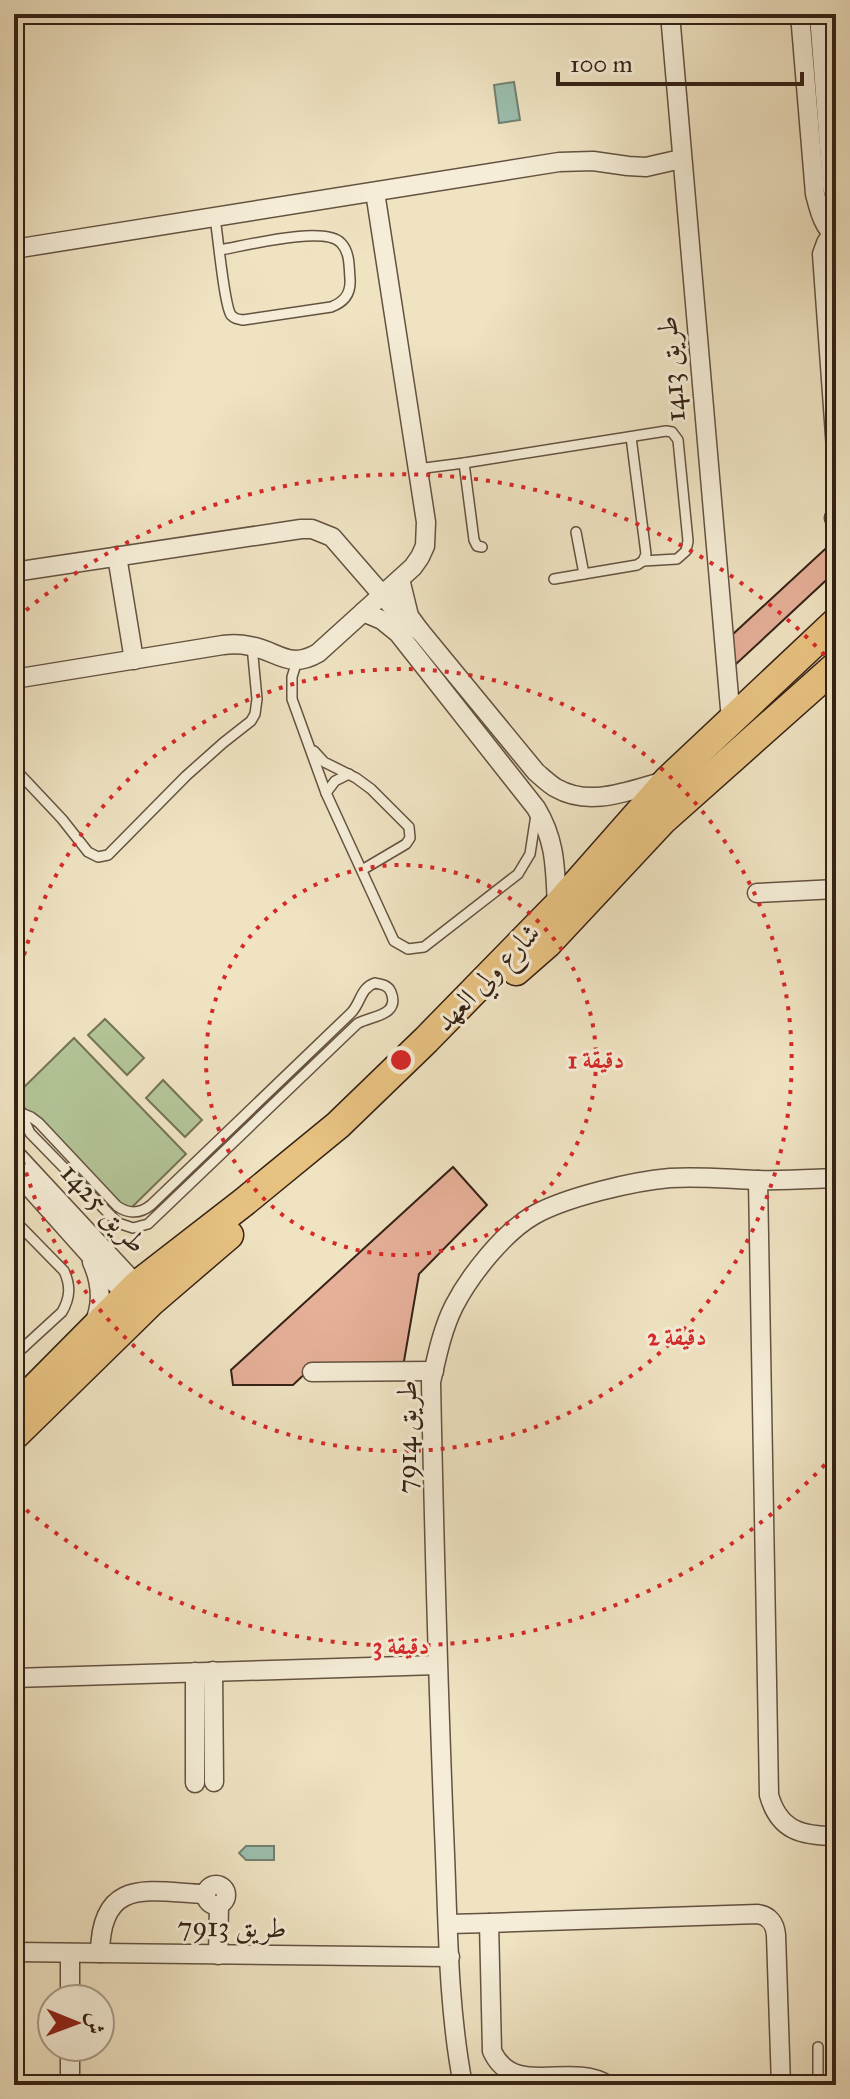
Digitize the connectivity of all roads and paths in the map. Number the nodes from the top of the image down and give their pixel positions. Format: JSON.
{"nodes":[{"id":1,"x":670,"y":14,"type":"edge"},
{"id":2,"x":800,"y":14,"type":"edge"},
{"id":3,"x":819,"y":14,"type":"edge"},
{"id":4,"x":681,"y":159,"type":"junction"},
{"id":5,"x":375,"y":192,"type":"junction"},
{"id":6,"x":836,"y":203,"type":"edge"},
{"id":7,"x":215,"y":218,"type":"junction"},
{"id":8,"x":834,"y":232,"type":"edge"},
{"id":9,"x":14,"y":249,"type":"edge"},
{"id":10,"x":220,"y":250,"type":"junction"},
{"id":11,"x":631,"y":437,"type":"junction"},
{"id":12,"x":836,"y":449,"type":"edge"},
{"id":13,"x":464,"y":463,"type":"junction"},
{"id":14,"x":417,"y":469,"type":"junction"},
{"id":15,"x":576,"y":532,"type":"dead end"},
{"id":16,"x":482,"y":547,"type":"dead end"},
{"id":17,"x":117,"y":556,"type":"junction"},
{"id":18,"x":643,"y":561,"type":"junction"},
{"id":19,"x":14,"y":572,"type":"edge"},
{"id":20,"x":584,"y":574,"type":"junction"},
{"id":21,"x":400,"y":579,"type":"junction"},
{"id":22,"x":554,"y":579,"type":"dead end"},
{"id":23,"x":382,"y":595,"type":"junction"},
{"id":24,"x":363,"y":612,"type":"junction"},
{"id":25,"x":836,"y":622,"type":"edge"},
{"id":26,"x":420,"y":631,"type":"junction"},
{"id":27,"x":252,"y":646,"type":"junction"},
{"id":28,"x":134,"y":660,"type":"junction"},
{"id":29,"x":297,"y":661,"type":"junction"},
{"id":30,"x":833,"y":671,"type":"edge"},
{"id":31,"x":14,"y":679,"type":"edge"},
{"id":32,"x":731,"y":720,"type":"junction"},
{"id":33,"x":311,"y":749,"type":"junction"},
{"id":34,"x":14,"y":768,"type":"edge"},
{"id":35,"x":536,"y":772,"type":"junction"},
{"id":36,"x":349,"y":774,"type":"junction"},
{"id":37,"x":668,"y":780,"type":"junction"},
{"id":38,"x":520,"y":786,"type":"junction"},
{"id":39,"x":326,"y":793,"type":"junction"},
{"id":40,"x":536,"y":808,"type":"junction"},
{"id":41,"x":362,"y":870,"type":"junction"},
{"id":42,"x":836,"y":889,"type":"edge"},
{"id":43,"x":757,"y":893,"type":"dead end"},
{"id":44,"x":557,"y":906,"type":"junction"},
{"id":45,"x":358,"y":1004,"type":"junction"},
{"id":46,"x":458,"y":1016,"type":"junction"},
{"id":47,"x":367,"y":1019,"type":"junction"},
{"id":48,"x":17,"y":1110,"type":"edge"},
{"id":49,"x":14,"y":1153,"type":"edge"},
{"id":50,"x":14,"y":1170,"type":"edge"},
{"id":51,"x":836,"y":1178,"type":"edge"},
{"id":52,"x":758,"y":1180,"type":"junction"},
{"id":53,"x":14,"y":1220,"type":"edge"},
{"id":54,"x":89,"y":1255,"type":"junction"},
{"id":55,"x":14,"y":1258,"type":"edge"},
{"id":56,"x":14,"y":1280,"type":"edge"},
{"id":57,"x":139,"y":1298,"type":"junction"},
{"id":58,"x":89,"y":1333,"type":"junction"},
{"id":59,"x":14,"y":1335,"type":"edge"},
{"id":60,"x":24,"y":1347,"type":"junction"},
{"id":61,"x":14,"y":1356,"type":"edge"},
{"id":62,"x":434,"y":1371,"type":"junction"},
{"id":63,"x":312,"y":1372,"type":"dead end"},
{"id":64,"x":14,"y":1409,"type":"edge"},
{"id":65,"x":14,"y":1436,"type":"edge"},
{"id":66,"x":437,"y":1665,"type":"junction"},
{"id":67,"x":204,"y":1672,"type":"junction"},
{"id":68,"x":14,"y":1678,"type":"edge"},
{"id":69,"x":204,"y":1782,"type":"dead end"},
{"id":70,"x":836,"y":1836,"type":"edge"},
{"id":71,"x":489,"y":1923,"type":"junction"},
{"id":72,"x":448,"y":1924,"type":"junction"},
{"id":73,"x":14,"y":1952,"type":"edge"},
{"id":74,"x":70,"y":1953,"type":"junction"},
{"id":75,"x":100,"y":1953,"type":"junction"},
{"id":76,"x":218,"y":1955,"type":"junction"},
{"id":77,"x":450,"y":1957,"type":"junction"},
{"id":78,"x":70,"y":1983,"type":"edge"},
{"id":79,"x":818,"y":2047,"type":"dead end"},
{"id":80,"x":70,"y":2063,"type":"edge"},
{"id":81,"x":70,"y":2085,"type":"edge"},
{"id":82,"x":463,"y":2085,"type":"edge"},
{"id":83,"x":608,"y":2085,"type":"edge"},
{"id":84,"x":781,"y":2085,"type":"edge"},
{"id":85,"x":818,"y":2085,"type":"edge"}],
"edges":[{"from":1,"to":4,"type":"street","name":"طريق 1413"},
{"from":2,"to":8,"type":"street"},
{"from":3,"to":6,"type":"street"},
{"from":4,"to":5,"type":"street"},
{"from":4,"to":32,"type":"street","name":"طريق 1413"},
{"from":5,"to":7,"type":"street"},
{"from":5,"to":14,"type":"street"},
{"from":7,"to":9,"type":"street"},
{"from":7,"to":10,"type":"lane"},
{"from":8,"to":12,"type":"street"},
{"from":10,"to":10,"type":"lane"},
{"from":11,"to":13,"type":"lane"},
{"from":11,"to":18,"type":"lane"},
{"from":11,"to":18,"type":"lane"},
{"from":13,"to":14,"type":"lane"},
{"from":13,"to":16,"type":"lane"},
{"from":14,"to":21,"type":"street"},
{"from":15,"to":20,"type":"lane"},
{"from":17,"to":19,"type":"street"},
{"from":17,"to":23,"type":"street"},
{"from":17,"to":28,"type":"street"},
{"from":18,"to":20,"type":"lane"},
{"from":20,"to":22,"type":"lane"},
{"from":21,"to":23,"type":"street"},
{"from":21,"to":26,"type":"street"},
{"from":23,"to":24,"type":"street"},
{"from":23,"to":26,"type":"street"},
{"from":24,"to":29,"type":"street"},
{"from":24,"to":38,"type":"street"},
{"from":25,"to":32,"type":"main road","name":"شارع ولي العهد"},
{"from":26,"to":35,"type":"street"},
{"from":27,"to":28,"type":"street"},
{"from":27,"to":29,"type":"street"},
{"from":27,"to":34,"type":"lane"},
{"from":28,"to":31,"type":"street"},
{"from":29,"to":33,"type":"lane"},
{"from":30,"to":46,"type":"main road","name":"شارع ولي العهد"},
{"from":32,"to":37,"type":"main road","name":"شارع ولي العهد"},
{"from":33,"to":36,"type":"lane"},
{"from":33,"to":39,"type":"lane"},
{"from":35,"to":37,"type":"street"},
{"from":35,"to":38,"type":"street"},
{"from":36,"to":39,"type":"lane"},
{"from":36,"to":41,"type":"lane"},
{"from":37,"to":44,"type":"main road","name":"شارع ولي العهد"},
{"from":38,"to":40,"type":"street"},
{"from":39,"to":41,"type":"lane"},
{"from":40,"to":41,"type":"lane"},
{"from":40,"to":44,"type":"street"},
{"from":42,"to":43,"type":"street"},
{"from":44,"to":46,"type":"main road","name":"شارع ولي العهد"},
{"from":45,"to":47,"type":"lane"},
{"from":45,"to":47,"type":"lane"},
{"from":45,"to":48,"type":"lane"},
{"from":46,"to":57,"type":"main road","name":"شارع ولي العهد"},
{"from":47,"to":48,"type":"lane"},
{"from":49,"to":57,"type":"street","name":"طريق 1425"},
{"from":50,"to":54,"type":"street","name":"طريق 1425"},
{"from":51,"to":52,"type":"street","name":"طريق 7914"},
{"from":52,"to":62,"type":"street","name":"طريق 7914"},
{"from":52,"to":70,"type":"street"},
{"from":53,"to":60,"type":"lane"},
{"from":54,"to":57,"type":"street","name":"طريق 1425"},
{"from":54,"to":58,"type":"street"},
{"from":55,"to":56,"type":"lane"},
{"from":57,"to":58,"type":"main road","name":"شارع ولي العهد"},
{"from":57,"to":65,"type":"main road","name":"شارع ولي العهد"},
{"from":58,"to":64,"type":"main road","name":"شارع ولي العهد"},
{"from":59,"to":60,"type":"lane"},
{"from":60,"to":61,"type":"lane"},
{"from":62,"to":63,"type":"street"},
{"from":62,"to":66,"type":"street","name":"طريق 7914"},
{"from":66,"to":67,"type":"street"},
{"from":66,"to":72,"type":"street","name":"طريق 7914"},
{"from":67,"to":68,"type":"street"},
{"from":67,"to":69,"type":"street"},
{"from":71,"to":72,"type":"street"},
{"from":71,"to":83,"type":"street"},
{"from":71,"to":84,"type":"street"},
{"from":72,"to":77,"type":"street","name":"طريق 7914"},
{"from":73,"to":74,"type":"street","name":"طريق 7913"},
{"from":74,"to":75,"type":"street","name":"طريق 7913"},
{"from":74,"to":78,"type":"street"},
{"from":75,"to":76,"type":"street","name":"طريق 7913"},
{"from":75,"to":76,"type":"street"},
{"from":76,"to":77,"type":"street","name":"طريق 7913"},
{"from":77,"to":82,"type":"street","name":"طريق 7914"},
{"from":79,"to":85,"type":"lane"},
{"from":80,"to":81,"type":"street"}]}
